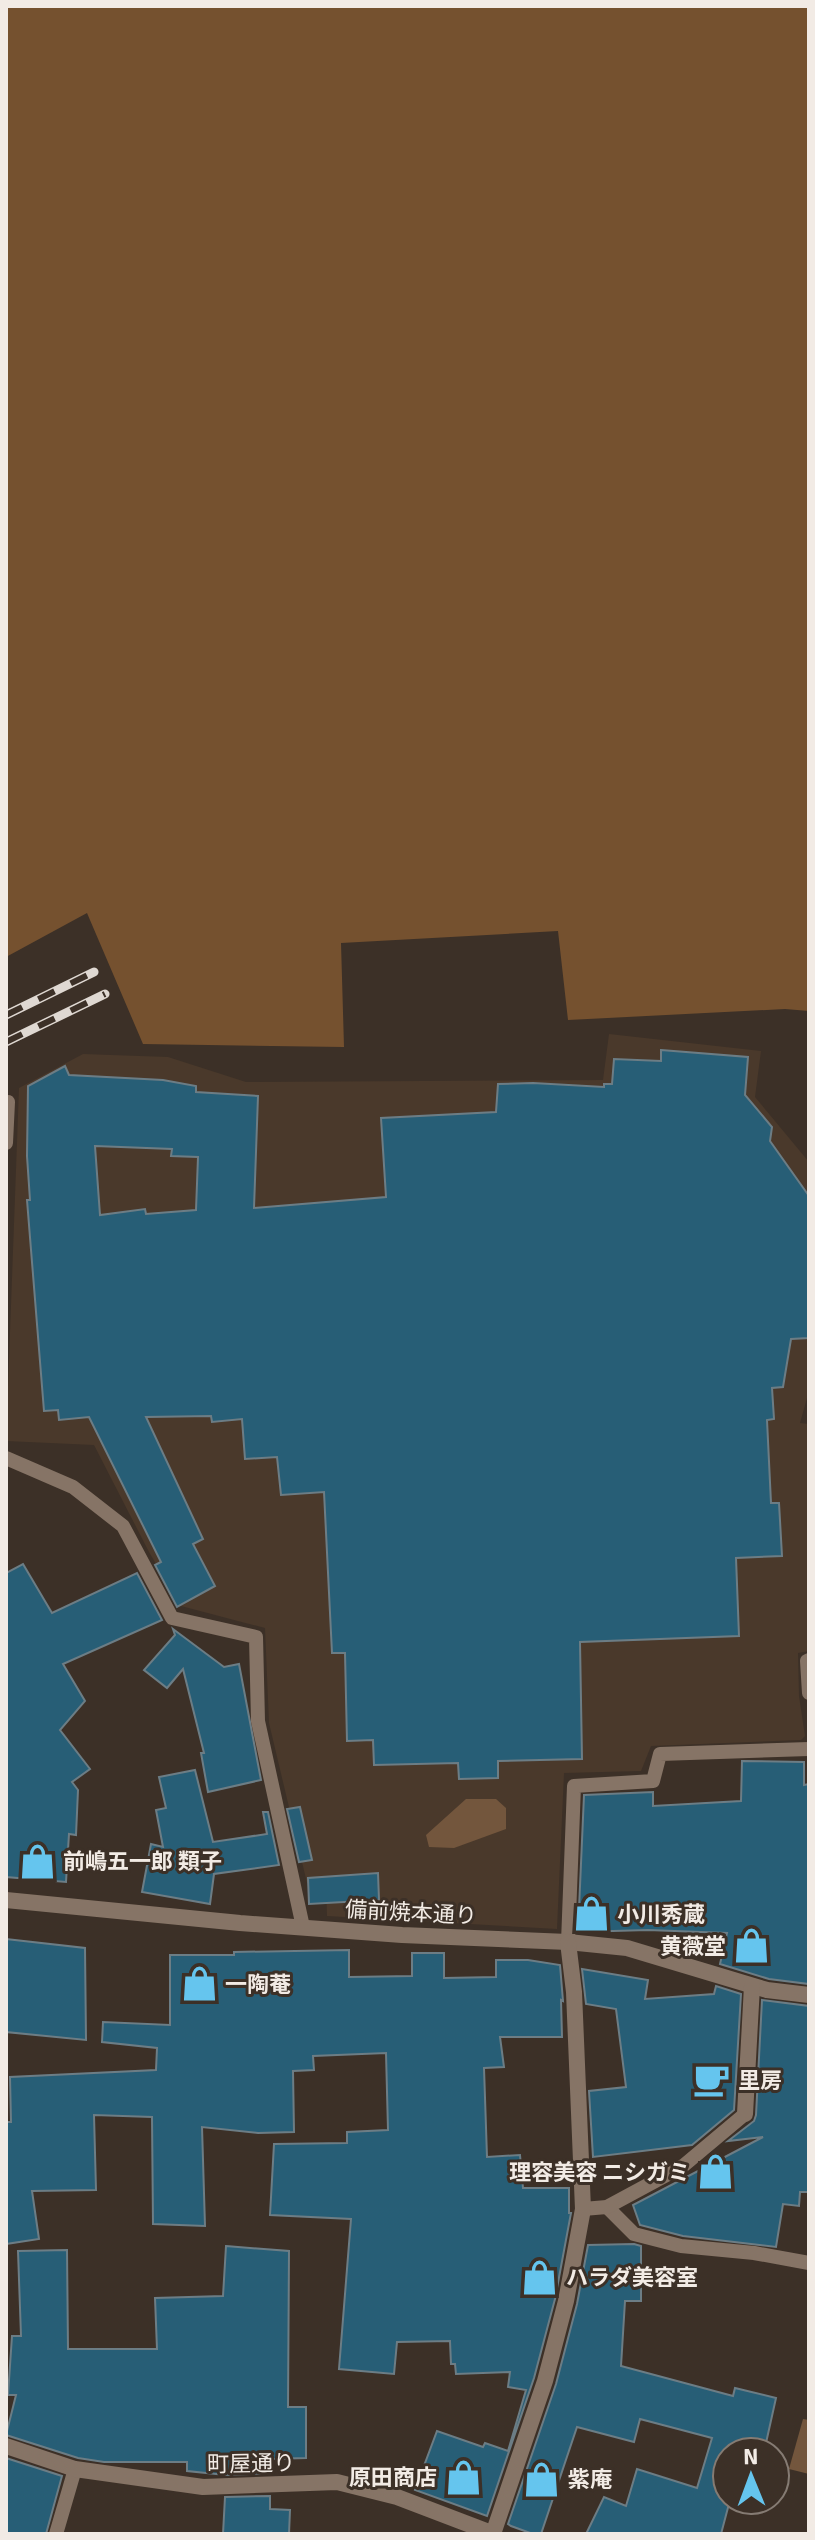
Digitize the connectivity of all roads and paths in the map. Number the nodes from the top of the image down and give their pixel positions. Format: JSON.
{"nodes":[{"id":1,"x":6,"y":1103,"type":"edge"},
{"id":2,"x":6,"y":1143,"type":"edge"},
{"id":3,"x":6,"y":1458,"type":"edge"},
{"id":4,"x":809,"y":1660,"type":"edge"},
{"id":5,"x":809,"y":1693,"type":"edge"},
{"id":6,"x":809,"y":1749,"type":"edge"},
{"id":7,"x":6,"y":1900,"type":"edge"},
{"id":8,"x":303,"y":1927,"type":"junction"},
{"id":9,"x":568,"y":1942,"type":"junction"},
{"id":10,"x":752,"y":1986,"type":"junction"},
{"id":11,"x":809,"y":1995,"type":"edge"},
{"id":12,"x":745,"y":2114,"type":"joint"},
{"id":13,"x":607,"y":2207,"type":"junction"},
{"id":14,"x":583,"y":2209,"type":"junction"},
{"id":15,"x":809,"y":2263,"type":"edge"},
{"id":16,"x":6,"y":2446,"type":"edge"},
{"id":17,"x":75,"y":2469,"type":"junction"},
{"id":18,"x":469,"y":2529,"type":"edge"},
{"id":19,"x":56,"y":2534,"type":"edge"},
{"id":20,"x":494,"y":2534,"type":"edge"}],
"edges":[{"from":1,"to":2,"type":"lane"},
{"from":3,"to":8,"type":"lane"},
{"from":4,"to":5,"type":"lane"},
{"from":6,"to":9,"type":"lane"},
{"from":7,"to":8,"type":"street","name":"備前焼本通り"},
{"from":8,"to":9,"type":"street","name":"備前焼本通り"},
{"from":9,"to":10,"type":"street","name":"備前焼本通り"},
{"from":9,"to":14,"type":"street"},
{"from":10,"to":11,"type":"street","name":"備前焼本通り"},
{"from":10,"to":12,"type":"street"},
{"from":12,"to":13,"type":"lane"},
{"from":13,"to":14,"type":"lane"},
{"from":13,"to":15,"type":"lane"},
{"from":14,"to":20,"type":"street"},
{"from":16,"to":17,"type":"street","name":"町屋通り"},
{"from":17,"to":18,"type":"street","name":"町屋通り"},
{"from":17,"to":19,"type":"lane"},
{"from":18,"to":20,"type":"street","name":"町屋通り"}]}
